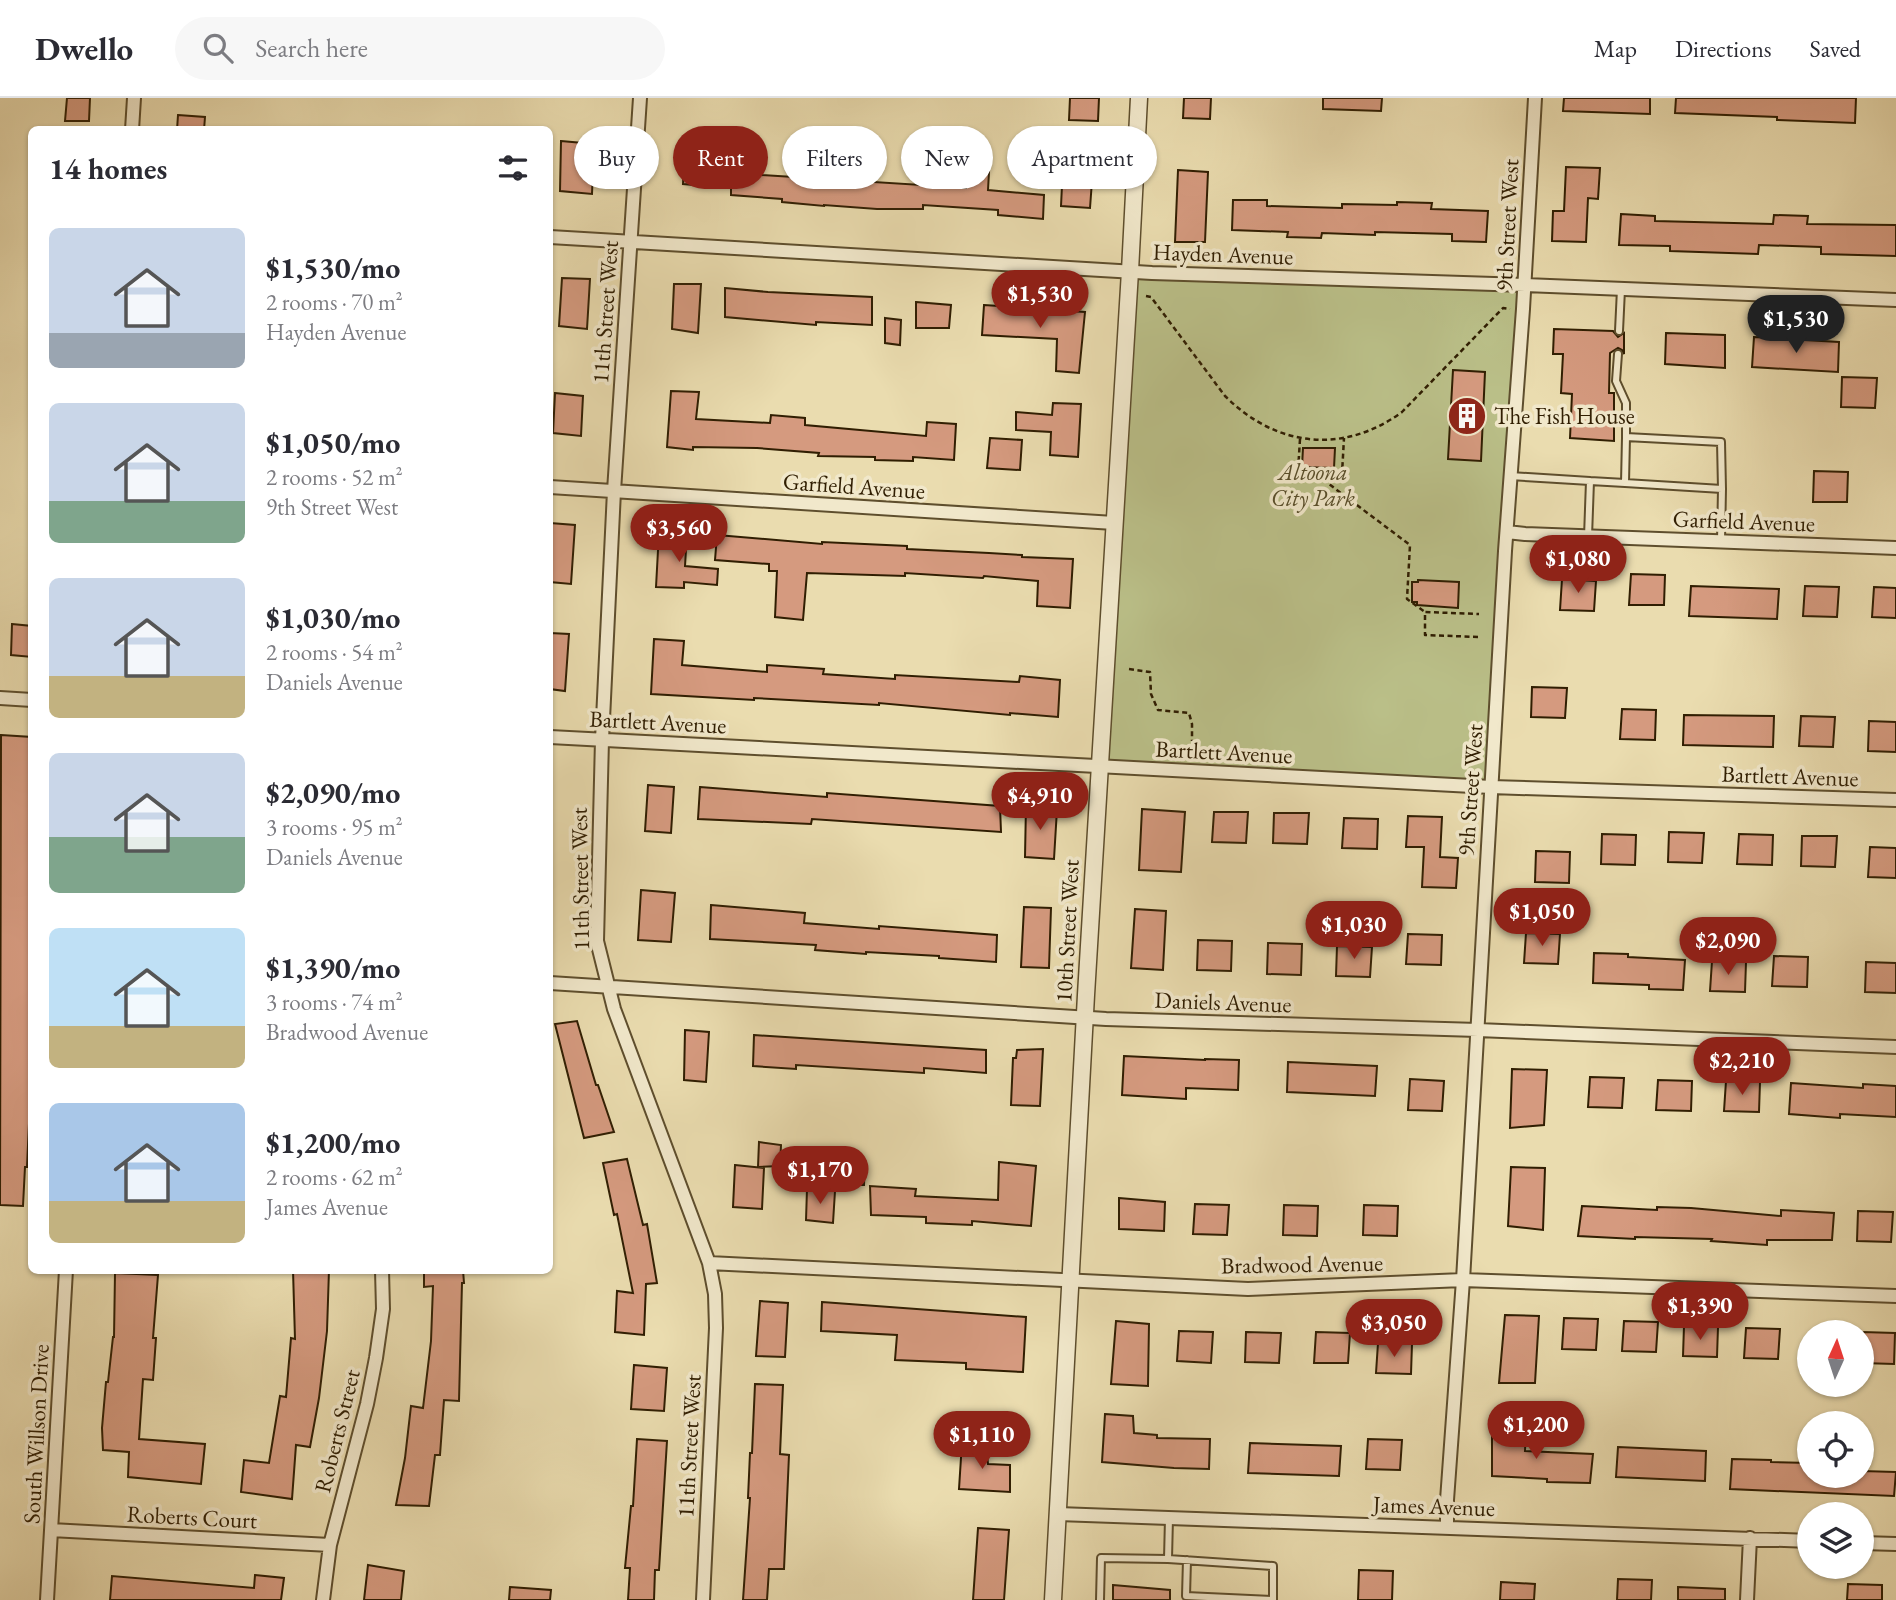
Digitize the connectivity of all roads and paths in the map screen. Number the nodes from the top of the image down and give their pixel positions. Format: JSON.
{"nodes":[{"id":1,"x":134,"y":98,"type":"edge"},
{"id":2,"x":640,"y":98,"type":"edge"},
{"id":3,"x":1139,"y":98,"type":"edge"},
{"id":4,"x":1535,"y":98,"type":"edge"},
{"id":5,"x":132,"y":126,"type":"edge"},
{"id":6,"x":553,"y":237,"type":"edge"},
{"id":7,"x":630,"y":242,"type":"junction"},
{"id":8,"x":1130,"y":271,"type":"junction"},
{"id":9,"x":1525,"y":285,"type":"junction"},
{"id":10,"x":1621,"y":289,"type":"junction"},
{"id":11,"x":1129,"y":295,"type":"junction"},
{"id":12,"x":1896,"y":300,"type":"edge"},
{"id":13,"x":1523,"y":309,"type":"junction"},
{"id":14,"x":1619,"y":331,"type":"dead end"},
{"id":15,"x":1618,"y":354,"type":"dead end"},
{"id":16,"x":1626,"y":437,"type":"junction"},
{"id":17,"x":1300,"y":438,"type":"junction"},
{"id":18,"x":1344,"y":438,"type":"junction"},
{"id":19,"x":1313,"y":472,"type":"junction"},
{"id":20,"x":1510,"y":476,"type":"junction"},
{"id":21,"x":1590,"y":481,"type":"junction"},
{"id":22,"x":1625,"y":484,"type":"junction"},
{"id":23,"x":553,"y":488,"type":"edge"},
{"id":24,"x":1722,"y":489,"type":"junction"},
{"id":25,"x":614,"y":491,"type":"junction"},
{"id":26,"x":1114,"y":523,"type":"junction"},
{"id":27,"x":1507,"y":532,"type":"junction"},
{"id":28,"x":1588,"y":537,"type":"junction"},
{"id":29,"x":1721,"y":541,"type":"junction"},
{"id":30,"x":1896,"y":548,"type":"edge"},
{"id":31,"x":1425,"y":612,"type":"junction"},
{"id":32,"x":1479,"y":614,"type":"dead end"},
{"id":33,"x":1478,"y":638,"type":"dead end"},
{"id":34,"x":1129,"y":669,"type":"dead end"},
{"id":35,"x":0,"y":698,"type":"edge"},
{"id":36,"x":28,"y":700,"type":"edge"},
{"id":37,"x":553,"y":737,"type":"edge"},
{"id":38,"x":602,"y":740,"type":"junction"},
{"id":39,"x":1192,"y":741,"type":"dead end"},
{"id":40,"x":1100,"y":767,"type":"junction"},
{"id":41,"x":1491,"y":787,"type":"junction"},
{"id":42,"x":1896,"y":800,"type":"edge"},
{"id":43,"x":553,"y":983,"type":"edge"},
{"id":44,"x":608,"y":987,"type":"junction"},
{"id":45,"x":1085,"y":1017,"type":"junction"},
{"id":46,"x":1478,"y":1030,"type":"junction"},
{"id":47,"x":1896,"y":1047,"type":"edge"},
{"id":48,"x":709,"y":1263,"type":"junction"},
{"id":49,"x":66,"y":1274,"type":"edge"},
{"id":50,"x":382,"y":1274,"type":"edge"},
{"id":51,"x":1463,"y":1280,"type":"junction"},
{"id":52,"x":1071,"y":1281,"type":"junction"},
{"id":53,"x":1896,"y":1296,"type":"edge"},
{"id":54,"x":1058,"y":1514,"type":"junction"},
{"id":55,"x":1169,"y":1518,"type":"junction"},
{"id":56,"x":1447,"y":1527,"type":"junction"},
{"id":57,"x":51,"y":1530,"type":"junction"},
{"id":58,"x":1750,"y":1538,"type":"junction"},
{"id":59,"x":1797,"y":1540,"type":"edge"},
{"id":60,"x":1874,"y":1543,"type":"edge"},
{"id":61,"x":1896,"y":1544,"type":"edge"},
{"id":62,"x":330,"y":1545,"type":"junction"},
{"id":63,"x":1168,"y":1559,"type":"junction"},
{"id":64,"x":1187,"y":1560,"type":"junction"},
{"id":65,"x":47,"y":1600,"type":"edge"},
{"id":66,"x":323,"y":1600,"type":"edge"},
{"id":67,"x":703,"y":1600,"type":"edge"},
{"id":68,"x":1053,"y":1600,"type":"edge"},
{"id":69,"x":1100,"y":1600,"type":"edge"},
{"id":70,"x":1747,"y":1600,"type":"edge"}],
"edges":[{"from":1,"to":5,"type":"street"},
{"from":2,"to":7,"type":"street","name":"11th Street West"},
{"from":3,"to":8,"type":"street","name":"10th Street West"},
{"from":4,"to":9,"type":"street","name":"9th Street West"},
{"from":6,"to":7,"type":"street","name":"Hayden Avenue"},
{"from":7,"to":8,"type":"street","name":"Hayden Avenue"},
{"from":7,"to":25,"type":"street","name":"11th Street West"},
{"from":8,"to":9,"type":"street","name":"Hayden Avenue"},
{"from":8,"to":11,"type":"street","name":"10th Street West"},
{"from":9,"to":10,"type":"street","name":"Hayden Avenue"},
{"from":9,"to":13,"type":"street","name":"9th Street West"},
{"from":10,"to":12,"type":"street","name":"Hayden Avenue"},
{"from":10,"to":14,"type":"lane"},
{"from":11,"to":17,"type":"path"},
{"from":11,"to":26,"type":"street","name":"10th Street West"},
{"from":13,"to":18,"type":"path"},
{"from":13,"to":20,"type":"street","name":"9th Street West"},
{"from":15,"to":16,"type":"lane"},
{"from":16,"to":22,"type":"lane"},
{"from":16,"to":24,"type":"lane"},
{"from":17,"to":18,"type":"path"},
{"from":17,"to":19,"type":"path"},
{"from":18,"to":19,"type":"path"},
{"from":19,"to":31,"type":"path"},
{"from":20,"to":21,"type":"lane"},
{"from":20,"to":27,"type":"street","name":"9th Street West"},
{"from":21,"to":22,"type":"lane"},
{"from":21,"to":28,"type":"lane"},
{"from":22,"to":24,"type":"lane"},
{"from":23,"to":25,"type":"street","name":"Garfield Avenue"},
{"from":24,"to":29,"type":"lane"},
{"from":25,"to":26,"type":"street","name":"Garfield Avenue"},
{"from":25,"to":38,"type":"street","name":"11th Street West"},
{"from":26,"to":40,"type":"street","name":"10th Street West"},
{"from":27,"to":28,"type":"street","name":"Garfield Avenue"},
{"from":27,"to":41,"type":"street","name":"9th Street West"},
{"from":28,"to":29,"type":"street","name":"Garfield Avenue"},
{"from":29,"to":30,"type":"street","name":"Garfield Avenue"},
{"from":31,"to":32,"type":"path"},
{"from":31,"to":33,"type":"path"},
{"from":34,"to":39,"type":"path"},
{"from":35,"to":36,"type":"street"},
{"from":37,"to":38,"type":"street","name":"Bartlett Avenue"},
{"from":38,"to":40,"type":"street","name":"Bartlett Avenue"},
{"from":38,"to":44,"type":"street","name":"11th Street West"},
{"from":40,"to":41,"type":"street","name":"Bartlett Avenue"},
{"from":40,"to":45,"type":"street","name":"10th Street West"},
{"from":41,"to":42,"type":"street","name":"Bartlett Avenue"},
{"from":41,"to":46,"type":"street","name":"9th Street West"},
{"from":43,"to":44,"type":"street","name":"Daniels Avenue"},
{"from":44,"to":45,"type":"street","name":"Daniels Avenue"},
{"from":44,"to":48,"type":"street","name":"11th Street West"},
{"from":45,"to":46,"type":"street","name":"Daniels Avenue"},
{"from":45,"to":52,"type":"street","name":"10th Street West"},
{"from":46,"to":47,"type":"street","name":"Daniels Avenue"},
{"from":46,"to":51,"type":"street","name":"9th Street West"},
{"from":48,"to":52,"type":"street","name":"Bradwood Avenue"},
{"from":48,"to":67,"type":"street","name":"11th Street West"},
{"from":49,"to":57,"type":"street","name":"South Willson Drive"},
{"from":50,"to":62,"type":"street","name":"Roberts Street"},
{"from":51,"to":52,"type":"street","name":"Bradwood Avenue"},
{"from":51,"to":53,"type":"street","name":"Bradwood Avenue"},
{"from":51,"to":56,"type":"street","name":"9th Street West"},
{"from":52,"to":54,"type":"street","name":"10th Street West"},
{"from":54,"to":55,"type":"street","name":"James Avenue"},
{"from":54,"to":68,"type":"street","name":"10th Street West"},
{"from":55,"to":56,"type":"street","name":"James Avenue"},
{"from":55,"to":63,"type":"lane"},
{"from":56,"to":58,"type":"street","name":"James Avenue"},
{"from":57,"to":62,"type":"street","name":"Roberts Court"},
{"from":57,"to":65,"type":"street","name":"South Willson Drive"},
{"from":58,"to":59,"type":"street","name":"James Avenue"},
{"from":58,"to":70,"type":"street"},
{"from":60,"to":61,"type":"street"},
{"from":62,"to":66,"type":"street","name":"Roberts Street"},
{"from":63,"to":64,"type":"lane"},
{"from":63,"to":69,"type":"lane"},
{"from":64,"to":64,"type":"lane"}]}
